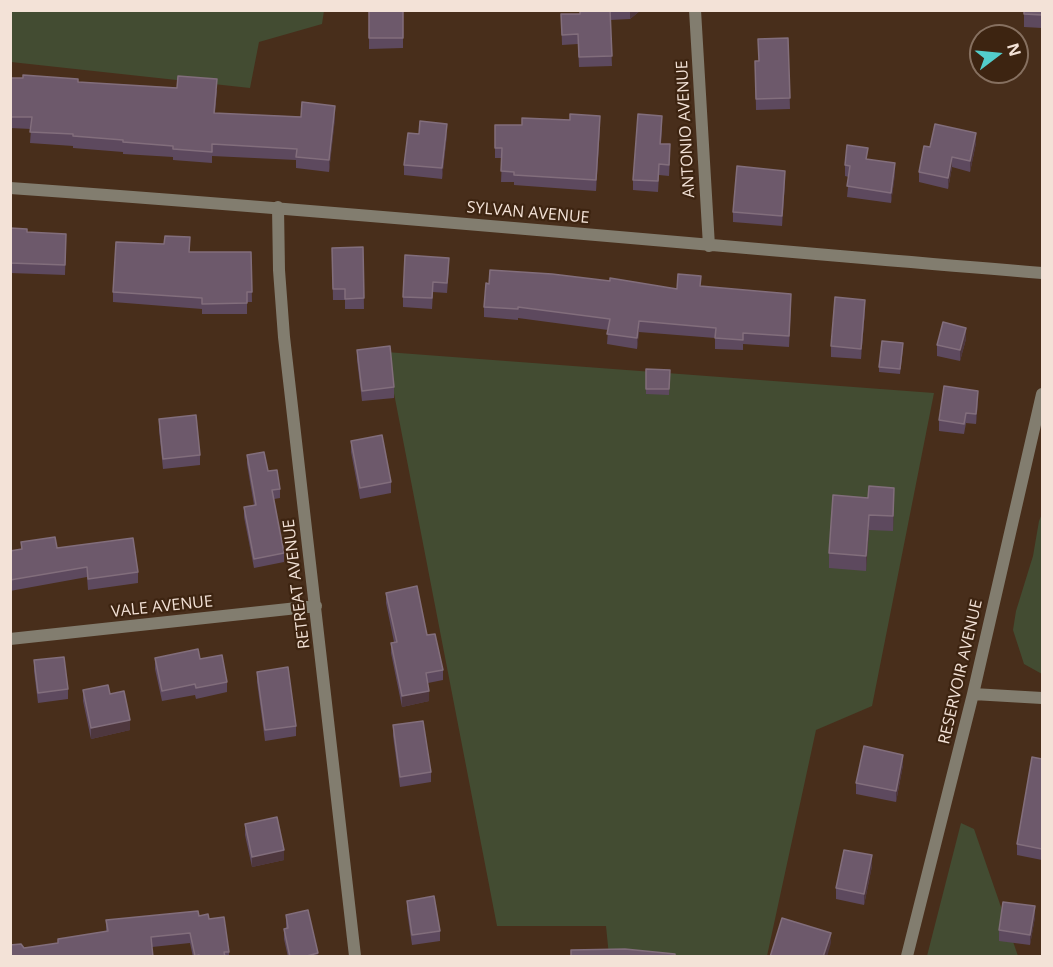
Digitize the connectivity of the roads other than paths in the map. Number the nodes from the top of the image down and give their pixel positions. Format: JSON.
{"nodes":[{"id":1,"x":695,"y":10,"type":"edge"},
{"id":2,"x":10,"y":188,"type":"edge"},
{"id":3,"x":278,"y":207,"type":"junction"},
{"id":4,"x":709,"y":246,"type":"junction"},
{"id":5,"x":1042,"y":273,"type":"edge"},
{"id":6,"x":1042,"y":394,"type":"edge"},
{"id":7,"x":316,"y":606,"type":"junction"},
{"id":8,"x":10,"y":639,"type":"edge"},
{"id":9,"x":973,"y":694,"type":"junction"},
{"id":10,"x":1042,"y":698,"type":"edge"},
{"id":11,"x":355,"y":957,"type":"edge"},
{"id":12,"x":907,"y":957,"type":"edge"}],
"edges":[{"from":1,"to":4,"type":"street","name":"ANTONIO AVENUE"},
{"from":2,"to":3,"type":"street","name":"SYLVAN AVENUE"},
{"from":3,"to":4,"type":"street","name":"SYLVAN AVENUE"},
{"from":3,"to":7,"type":"street","name":"RETREAT AVENUE"},
{"from":4,"to":5,"type":"street","name":"SYLVAN AVENUE"},
{"from":6,"to":9,"type":"street","name":"RESERVOIR AVENUE"},
{"from":7,"to":8,"type":"street","name":"VALE AVENUE"},
{"from":7,"to":11,"type":"street","name":"RETREAT AVENUE"},
{"from":9,"to":10,"type":"street"},
{"from":9,"to":12,"type":"street","name":"RESERVOIR AVENUE"}]}
